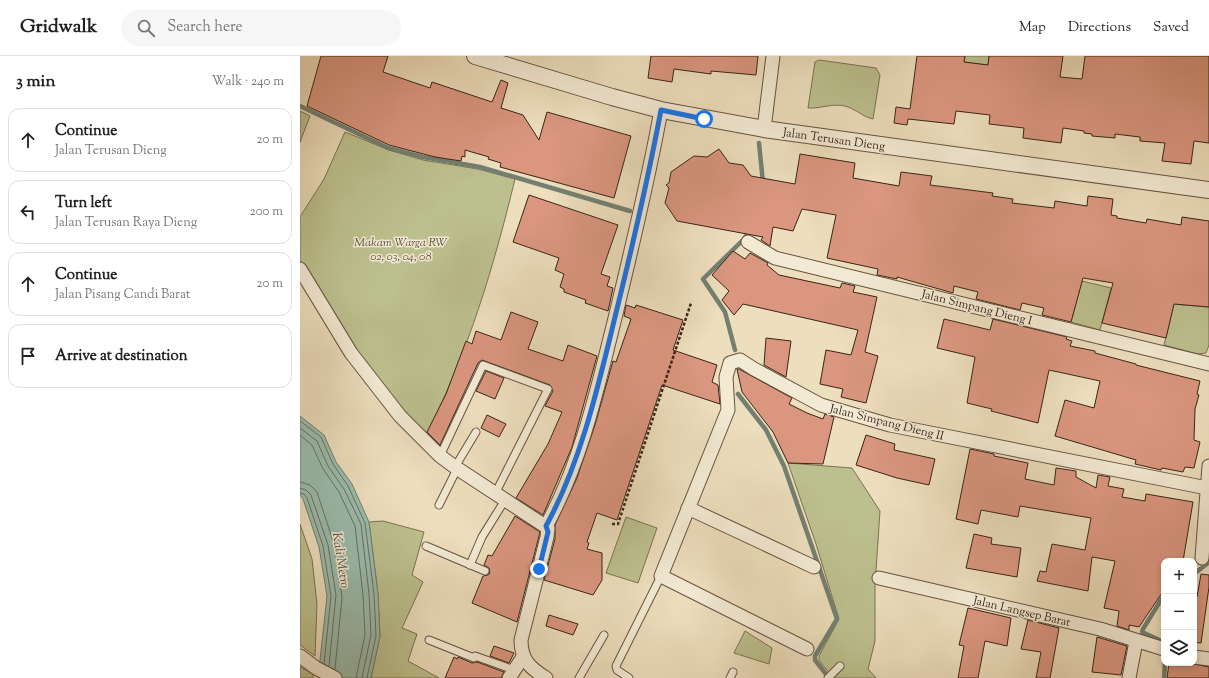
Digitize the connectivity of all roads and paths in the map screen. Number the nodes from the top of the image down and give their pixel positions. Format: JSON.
{"nodes":[{"id":1,"x":475,"y":56,"type":"edge"},
{"id":2,"x":773,"y":56,"type":"edge"},
{"id":3,"x":661,"y":110,"type":"junction"},
{"id":4,"x":764,"y":129,"type":"junction"},
{"id":5,"x":1206,"y":189,"type":"edge"},
{"id":6,"x":748,"y":242,"type":"dead end"},
{"id":7,"x":300,"y":269,"type":"edge"},
{"id":8,"x":691,"y":303,"type":"dead end"},
{"id":9,"x":1209,"y":364,"type":"edge"},
{"id":10,"x":476,"y":432,"type":"dead end"},
{"id":11,"x":440,"y":456,"type":"junction"},
{"id":12,"x":1209,"y":466,"type":"edge"},
{"id":13,"x":456,"y":468,"type":"junction"},
{"id":14,"x":1207,"y":488,"type":"junction"},
{"id":15,"x":500,"y":497,"type":"junction"},
{"id":16,"x":439,"y":505,"type":"dead end"},
{"id":17,"x":688,"y":508,"type":"junction"},
{"id":18,"x":612,"y":524,"type":"dead end"},
{"id":19,"x":546,"y":526,"type":"junction"},
{"id":20,"x":426,"y":546,"type":"dead end"},
{"id":21,"x":1202,"y":558,"type":"dead end"},
{"id":22,"x":470,"y":565,"type":"junction"},
{"id":23,"x":814,"y":567,"type":"dead end"},
{"id":24,"x":485,"y":571,"type":"dead end"},
{"id":25,"x":661,"y":576,"type":"junction"},
{"id":26,"x":879,"y":578,"type":"dead end"},
{"id":27,"x":604,"y":635,"type":"dead end"},
{"id":28,"x":429,"y":640,"type":"dead end"},
{"id":29,"x":1136,"y":641,"type":"junction"},
{"id":30,"x":807,"y":649,"type":"dead end"},
{"id":31,"x":1161,"y":649,"type":"edge"},
{"id":32,"x":300,"y":656,"type":"edge"},
{"id":33,"x":523,"y":657,"type":"junction"},
{"id":34,"x":1197,"y":657,"type":"edge"},
{"id":35,"x":1209,"y":659,"type":"edge"},
{"id":36,"x":840,"y":666,"type":"dead end"},
{"id":37,"x":512,"y":674,"type":"edge"},
{"id":38,"x":831,"y":676,"type":"edge"},
{"id":39,"x":335,"y":678,"type":"edge"},
{"id":40,"x":546,"y":678,"type":"edge"},
{"id":41,"x":579,"y":678,"type":"edge"},
{"id":42,"x":629,"y":678,"type":"edge"},
{"id":43,"x":1129,"y":678,"type":"edge"}],
"edges":[{"from":1,"to":3,"type":"street","name":"Jalan Terusan Dieng"},
{"from":2,"to":4,"type":"street"},
{"from":3,"to":4,"type":"street","name":"Jalan Terusan Dieng"},
{"from":3,"to":19,"type":"street"},
{"from":4,"to":5,"type":"street","name":"Jalan Terusan Dieng"},
{"from":6,"to":9,"type":"street","name":"Jalan Simpang Dieng I"},
{"from":7,"to":11,"type":"street"},
{"from":8,"to":18,"type":"path"},
{"from":10,"to":13,"type":"lane"},
{"from":11,"to":13,"type":"street"},
{"from":11,"to":15,"type":"lane"},
{"from":12,"to":14,"type":"street"},
{"from":13,"to":15,"type":"street"},
{"from":13,"to":16,"type":"lane"},
{"from":14,"to":17,"type":"street","name":"Jalan Simpang Dieng II"},
{"from":14,"to":21,"type":"street"},
{"from":15,"to":19,"type":"street"},
{"from":15,"to":22,"type":"lane"},
{"from":17,"to":23,"type":"street"},
{"from":17,"to":25,"type":"street","name":"Jalan Simpang Dieng II"},
{"from":19,"to":33,"type":"street"},
{"from":20,"to":22,"type":"lane"},
{"from":22,"to":24,"type":"lane"},
{"from":25,"to":30,"type":"street"},
{"from":25,"to":42,"type":"lane"},
{"from":26,"to":29,"type":"street","name":"Jalan Langsep Barat"},
{"from":27,"to":41,"type":"lane"},
{"from":28,"to":37,"type":"lane"},
{"from":29,"to":31,"type":"street","name":"Jalan Langsep Barat"},
{"from":29,"to":43,"type":"street"},
{"from":32,"to":39,"type":"street"},
{"from":33,"to":37,"type":"street"},
{"from":33,"to":40,"type":"street"},
{"from":34,"to":35,"type":"street"},
{"from":36,"to":38,"type":"lane"}]}
